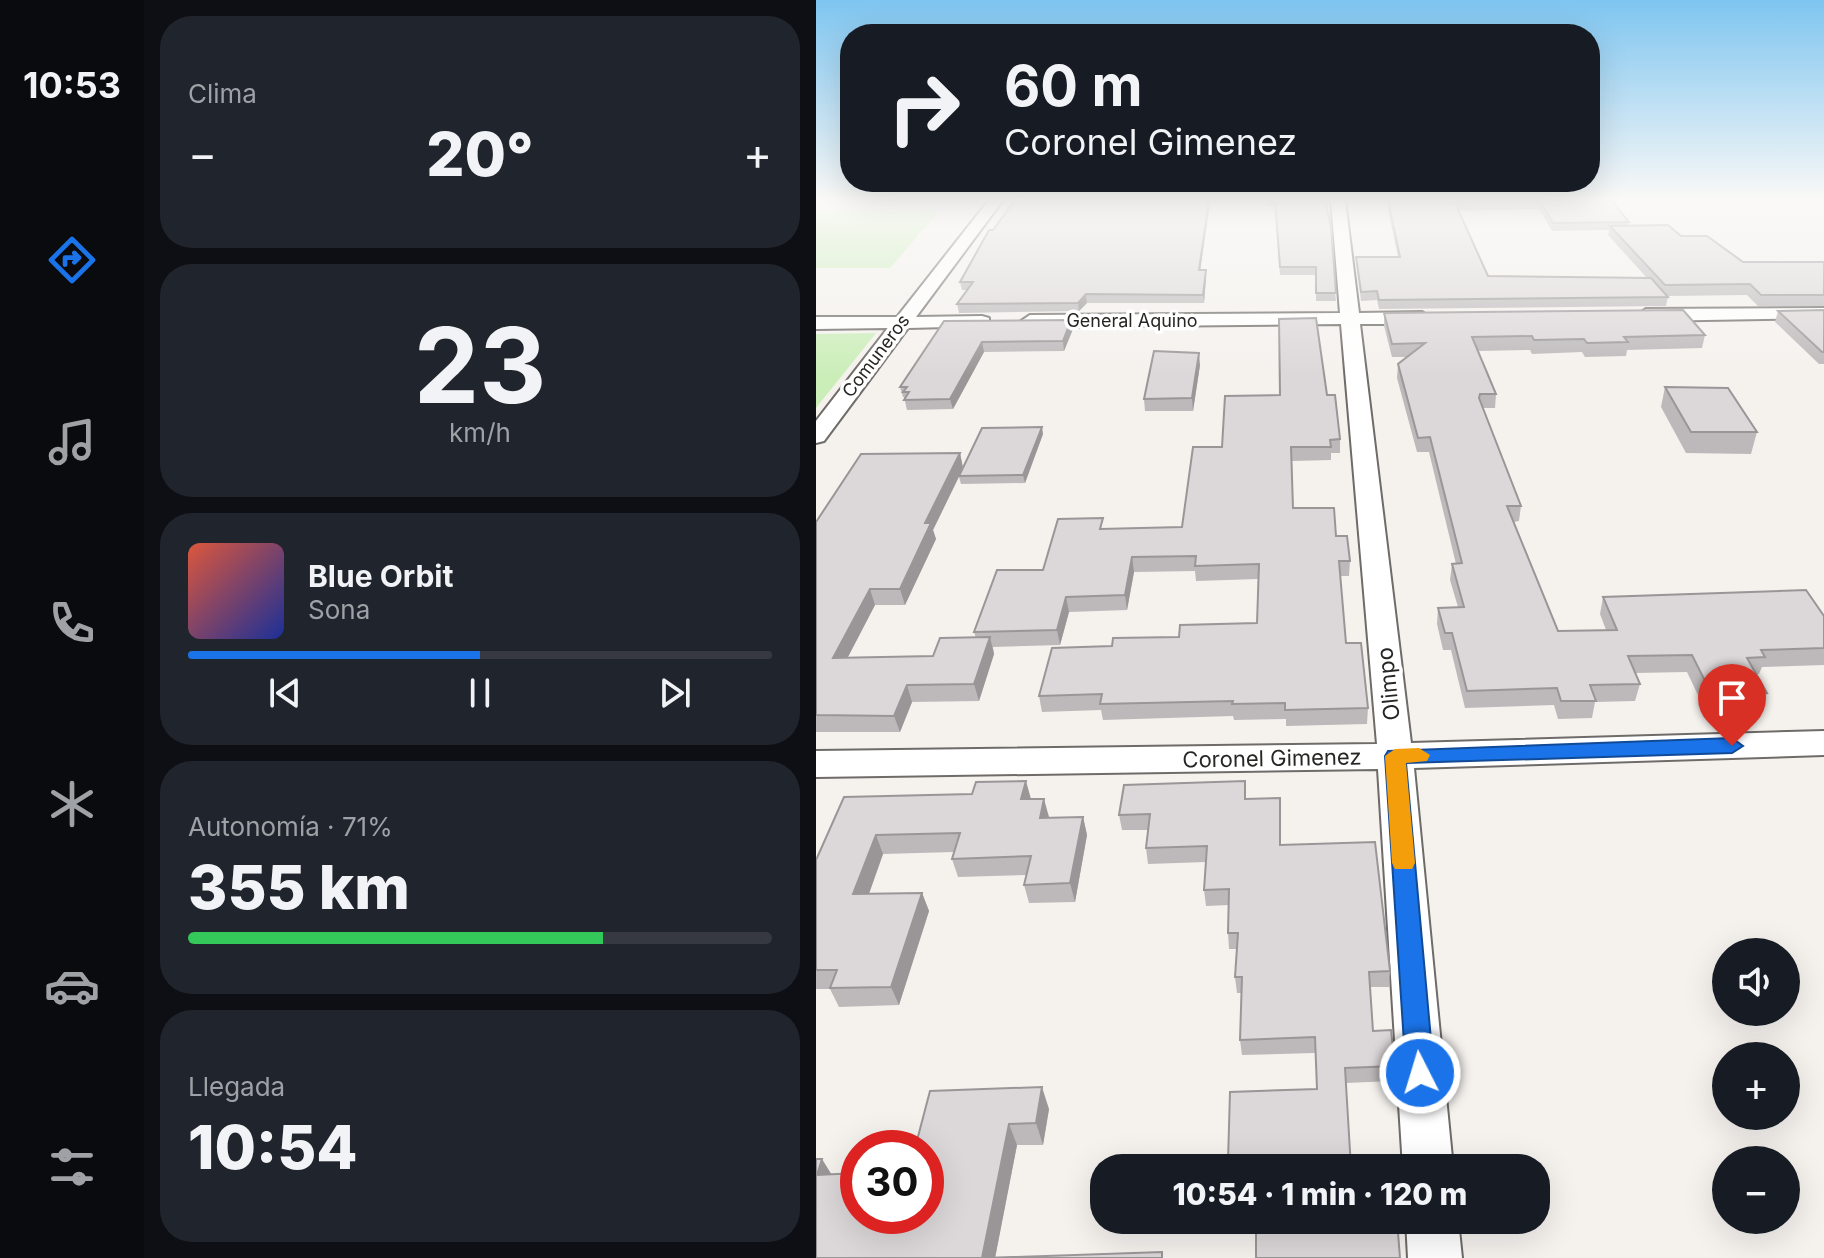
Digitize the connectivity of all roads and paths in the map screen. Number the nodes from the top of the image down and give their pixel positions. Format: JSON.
{"nodes":[{"id":1,"x":950,"y":259,"type":"edge"},
{"id":2,"x":1345,"y":259,"type":"edge"},
{"id":3,"x":1824,"y":313,"type":"edge"},
{"id":4,"x":1620,"y":316,"type":"edge"},
{"id":5,"x":1447,"y":318,"type":"edge"},
{"id":6,"x":1353,"y":319,"type":"junction"},
{"id":7,"x":901,"y":322,"type":"junction"},
{"id":8,"x":816,"y":323,"type":"edge"},
{"id":9,"x":816,"y":436,"type":"edge"},
{"id":10,"x":1824,"y":743,"type":"edge"},
{"id":11,"x":1395,"y":756,"type":"junction"},
{"id":12,"x":816,"y":764,"type":"edge"},
{"id":13,"x":1427,"y":1154,"type":"edge"},
{"id":14,"x":1433,"y":1234,"type":"edge"},
{"id":15,"x":1435,"y":1258,"type":"edge"}],
"edges":[{"from":1,"to":7,"type":"street","name":"Comuneros"},
{"from":2,"to":6,"type":"street","name":"Olimpo"},
{"from":3,"to":4,"type":"street"},
{"from":5,"to":6,"type":"street","name":"General Aquino"},
{"from":6,"to":7,"type":"street","name":"General Aquino"},
{"from":6,"to":11,"type":"street","name":"Olimpo"},
{"from":7,"to":8,"type":"street","name":"General Aquino"},
{"from":7,"to":9,"type":"street","name":"Comuneros"},
{"from":10,"to":11,"type":"street","name":"Coronel Gimenez"},
{"from":11,"to":12,"type":"street","name":"Coronel Gimenez"},
{"from":11,"to":13,"type":"street","name":"Olimpo"},
{"from":14,"to":15,"type":"street"}]}
